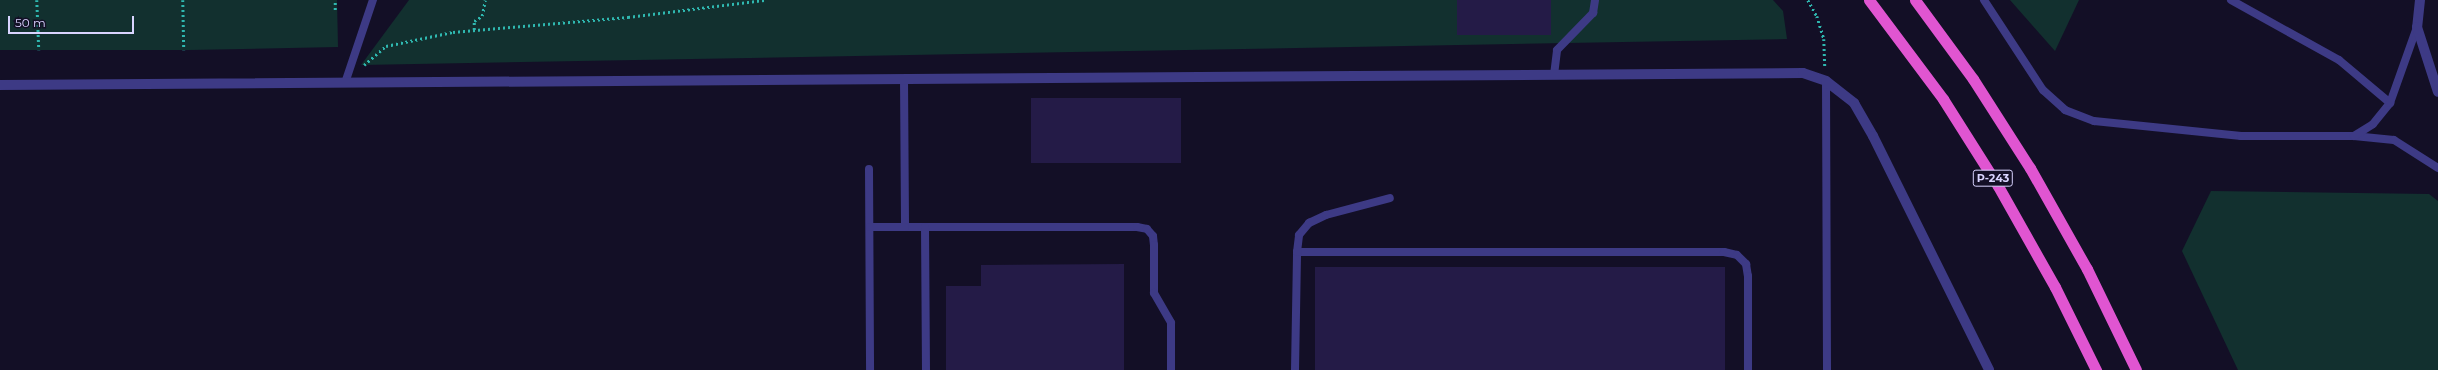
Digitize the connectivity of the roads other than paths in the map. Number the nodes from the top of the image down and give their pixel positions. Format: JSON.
{"nodes":[{"id":1,"x":373,"y":0,"type":"edge"},
{"id":2,"x":1595,"y":0,"type":"edge"},
{"id":3,"x":1869,"y":0,"type":"edge"},
{"id":4,"x":1915,"y":0,"type":"edge"},
{"id":5,"x":1984,"y":0,"type":"edge"},
{"id":6,"x":2231,"y":0,"type":"edge"},
{"id":7,"x":2420,"y":0,"type":"edge"},
{"id":8,"x":2417,"y":27,"type":"junction"},
{"id":9,"x":1554,"y":75,"type":"junction"},
{"id":10,"x":904,"y":79,"type":"junction"},
{"id":11,"x":1826,"y":81,"type":"junction"},
{"id":12,"x":345,"y":83,"type":"junction"},
{"id":13,"x":0,"y":85,"type":"edge"},
{"id":14,"x":2438,"y":92,"type":"edge"},
{"id":15,"x":2390,"y":103,"type":"junction"},
{"id":16,"x":2354,"y":136,"type":"junction"},
{"id":17,"x":2438,"y":168,"type":"edge"},
{"id":18,"x":869,"y":169,"type":"dead end"},
{"id":19,"x":1390,"y":198,"type":"dead end"},
{"id":20,"x":870,"y":227,"type":"junction"},
{"id":21,"x":905,"y":227,"type":"junction"},
{"id":22,"x":925,"y":227,"type":"junction"},
{"id":23,"x":1297,"y":252,"type":"junction"},
{"id":24,"x":870,"y":370,"type":"edge"},
{"id":25,"x":926,"y":370,"type":"edge"},
{"id":26,"x":1171,"y":370,"type":"edge"},
{"id":27,"x":1296,"y":370,"type":"edge"},
{"id":28,"x":1748,"y":370,"type":"edge"},
{"id":29,"x":1827,"y":370,"type":"edge"},
{"id":30,"x":1989,"y":370,"type":"edge"},
{"id":31,"x":2096,"y":370,"type":"edge"},
{"id":32,"x":2136,"y":370,"type":"edge"}],
"edges":[{"from":1,"to":12,"type":"lane"},
{"from":2,"to":9,"type":"lane"},
{"from":3,"to":31,"type":"highway","number":"Р-243"},
{"from":4,"to":32,"type":"highway","number":"Р-243"},
{"from":5,"to":16,"type":"lane"},
{"from":6,"to":15,"type":"lane"},
{"from":7,"to":8,"type":"street"},
{"from":8,"to":14,"type":"street"},
{"from":8,"to":15,"type":"lane"},
{"from":9,"to":10,"type":"street"},
{"from":9,"to":11,"type":"street"},
{"from":10,"to":12,"type":"street"},
{"from":10,"to":21,"type":"lane"},
{"from":11,"to":29,"type":"lane"},
{"from":11,"to":30,"type":"street"},
{"from":12,"to":13,"type":"street"},
{"from":15,"to":16,"type":"lane"},
{"from":16,"to":17,"type":"lane"},
{"from":18,"to":20,"type":"lane"},
{"from":19,"to":23,"type":"lane"},
{"from":20,"to":21,"type":"lane"},
{"from":20,"to":24,"type":"lane"},
{"from":21,"to":22,"type":"lane"},
{"from":22,"to":25,"type":"lane"},
{"from":22,"to":26,"type":"lane"},
{"from":23,"to":27,"type":"lane"},
{"from":23,"to":28,"type":"lane"}]}
